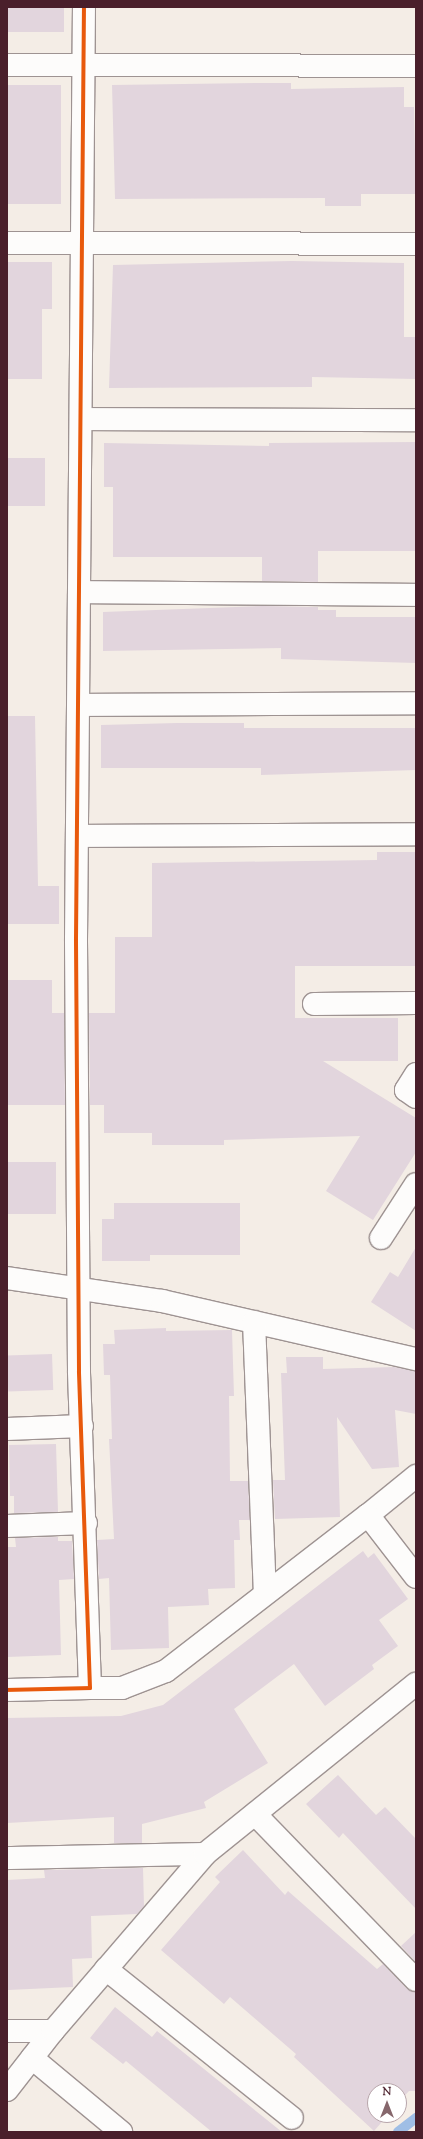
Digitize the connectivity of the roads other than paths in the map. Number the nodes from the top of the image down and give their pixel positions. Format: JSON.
{"nodes":[{"id":1,"x":84,"y":7,"type":"edge"},
{"id":2,"x":7,"y":65,"type":"edge"},
{"id":3,"x":84,"y":65,"type":"junction"},
{"id":4,"x":416,"y":66,"type":"edge"},
{"id":5,"x":7,"y":243,"type":"edge"},
{"id":6,"x":82,"y":243,"type":"junction"},
{"id":7,"x":416,"y":244,"type":"edge"},
{"id":8,"x":81,"y":419,"type":"junction"},
{"id":9,"x":416,"y":420,"type":"edge"},
{"id":10,"x":79,"y":592,"type":"junction"},
{"id":11,"x":416,"y":595,"type":"edge"},
{"id":12,"x":416,"y":703,"type":"edge"},
{"id":13,"x":79,"y":705,"type":"junction"},
{"id":14,"x":416,"y":834,"type":"edge"},
{"id":15,"x":79,"y":836,"type":"junction"},
{"id":16,"x":416,"y":1003,"type":"edge"},
{"id":17,"x":314,"y":1004,"type":"dead end"},
{"id":18,"x":416,"y":1074,"type":"edge"},
{"id":19,"x":416,"y":1097,"type":"edge"},
{"id":20,"x":416,"y":1184,"type":"edge"},
{"id":21,"x":381,"y":1238,"type":"dead end"},
{"id":22,"x":7,"y":1278,"type":"edge"},
{"id":23,"x":78,"y":1290,"type":"junction"},
{"id":24,"x":254,"y":1322,"type":"junction"},
{"id":25,"x":416,"y":1359,"type":"edge"},
{"id":26,"x":82,"y":1426,"type":"junction"},
{"id":27,"x":7,"y":1429,"type":"edge"},
{"id":28,"x":416,"y":1476,"type":"edge"},
{"id":29,"x":368,"y":1515,"type":"junction"},
{"id":30,"x":86,"y":1523,"type":"junction"},
{"id":31,"x":7,"y":1526,"type":"edge"},
{"id":32,"x":416,"y":1577,"type":"edge"},
{"id":33,"x":265,"y":1592,"type":"junction"},
{"id":34,"x":416,"y":1684,"type":"edge"},
{"id":35,"x":90,"y":1688,"type":"junction"},
{"id":36,"x":7,"y":1690,"type":"edge"},
{"id":37,"x":254,"y":1814,"type":"junction"},
{"id":38,"x":205,"y":1854,"type":"junction"},
{"id":39,"x":7,"y":1858,"type":"edge"},
{"id":40,"x":106,"y":1969,"type":"junction"},
{"id":41,"x":416,"y":1980,"type":"edge"},
{"id":42,"x":7,"y":2031,"type":"edge"},
{"id":43,"x":53,"y":2031,"type":"junction"},
{"id":44,"x":32,"y":2058,"type":"junction"},
{"id":45,"x":7,"y":2090,"type":"edge"},
{"id":46,"x":292,"y":2118,"type":"dead end"},
{"id":47,"x":121,"y":2132,"type":"edge"}],
"edges":[{"from":1,"to":3,"type":"street"},
{"from":2,"to":3,"type":"street"},
{"from":3,"to":4,"type":"street"},
{"from":3,"to":6,"type":"street"},
{"from":5,"to":6,"type":"street"},
{"from":6,"to":7,"type":"street"},
{"from":6,"to":8,"type":"street"},
{"from":8,"to":9,"type":"street"},
{"from":8,"to":10,"type":"street"},
{"from":10,"to":11,"type":"street"},
{"from":10,"to":13,"type":"street"},
{"from":12,"to":13,"type":"street"},
{"from":13,"to":15,"type":"street"},
{"from":14,"to":15,"type":"street"},
{"from":15,"to":23,"type":"street"},
{"from":16,"to":17,"type":"street"},
{"from":18,"to":19,"type":"street"},
{"from":20,"to":21,"type":"street"},
{"from":22,"to":23,"type":"street"},
{"from":23,"to":24,"type":"street"},
{"from":23,"to":26,"type":"street"},
{"from":24,"to":25,"type":"street"},
{"from":24,"to":33,"type":"street"},
{"from":26,"to":27,"type":"street"},
{"from":26,"to":30,"type":"street"},
{"from":28,"to":29,"type":"street"},
{"from":29,"to":32,"type":"street"},
{"from":29,"to":33,"type":"street"},
{"from":30,"to":31,"type":"street"},
{"from":30,"to":35,"type":"street"},
{"from":33,"to":35,"type":"street"},
{"from":34,"to":37,"type":"street"},
{"from":35,"to":36,"type":"street"},
{"from":37,"to":38,"type":"street"},
{"from":37,"to":41,"type":"street"},
{"from":38,"to":39,"type":"street"},
{"from":38,"to":40,"type":"street"},
{"from":40,"to":43,"type":"street"},
{"from":40,"to":46,"type":"street"},
{"from":42,"to":43,"type":"street"},
{"from":43,"to":44,"type":"street"},
{"from":44,"to":45,"type":"street"},
{"from":44,"to":47,"type":"street"}]}
